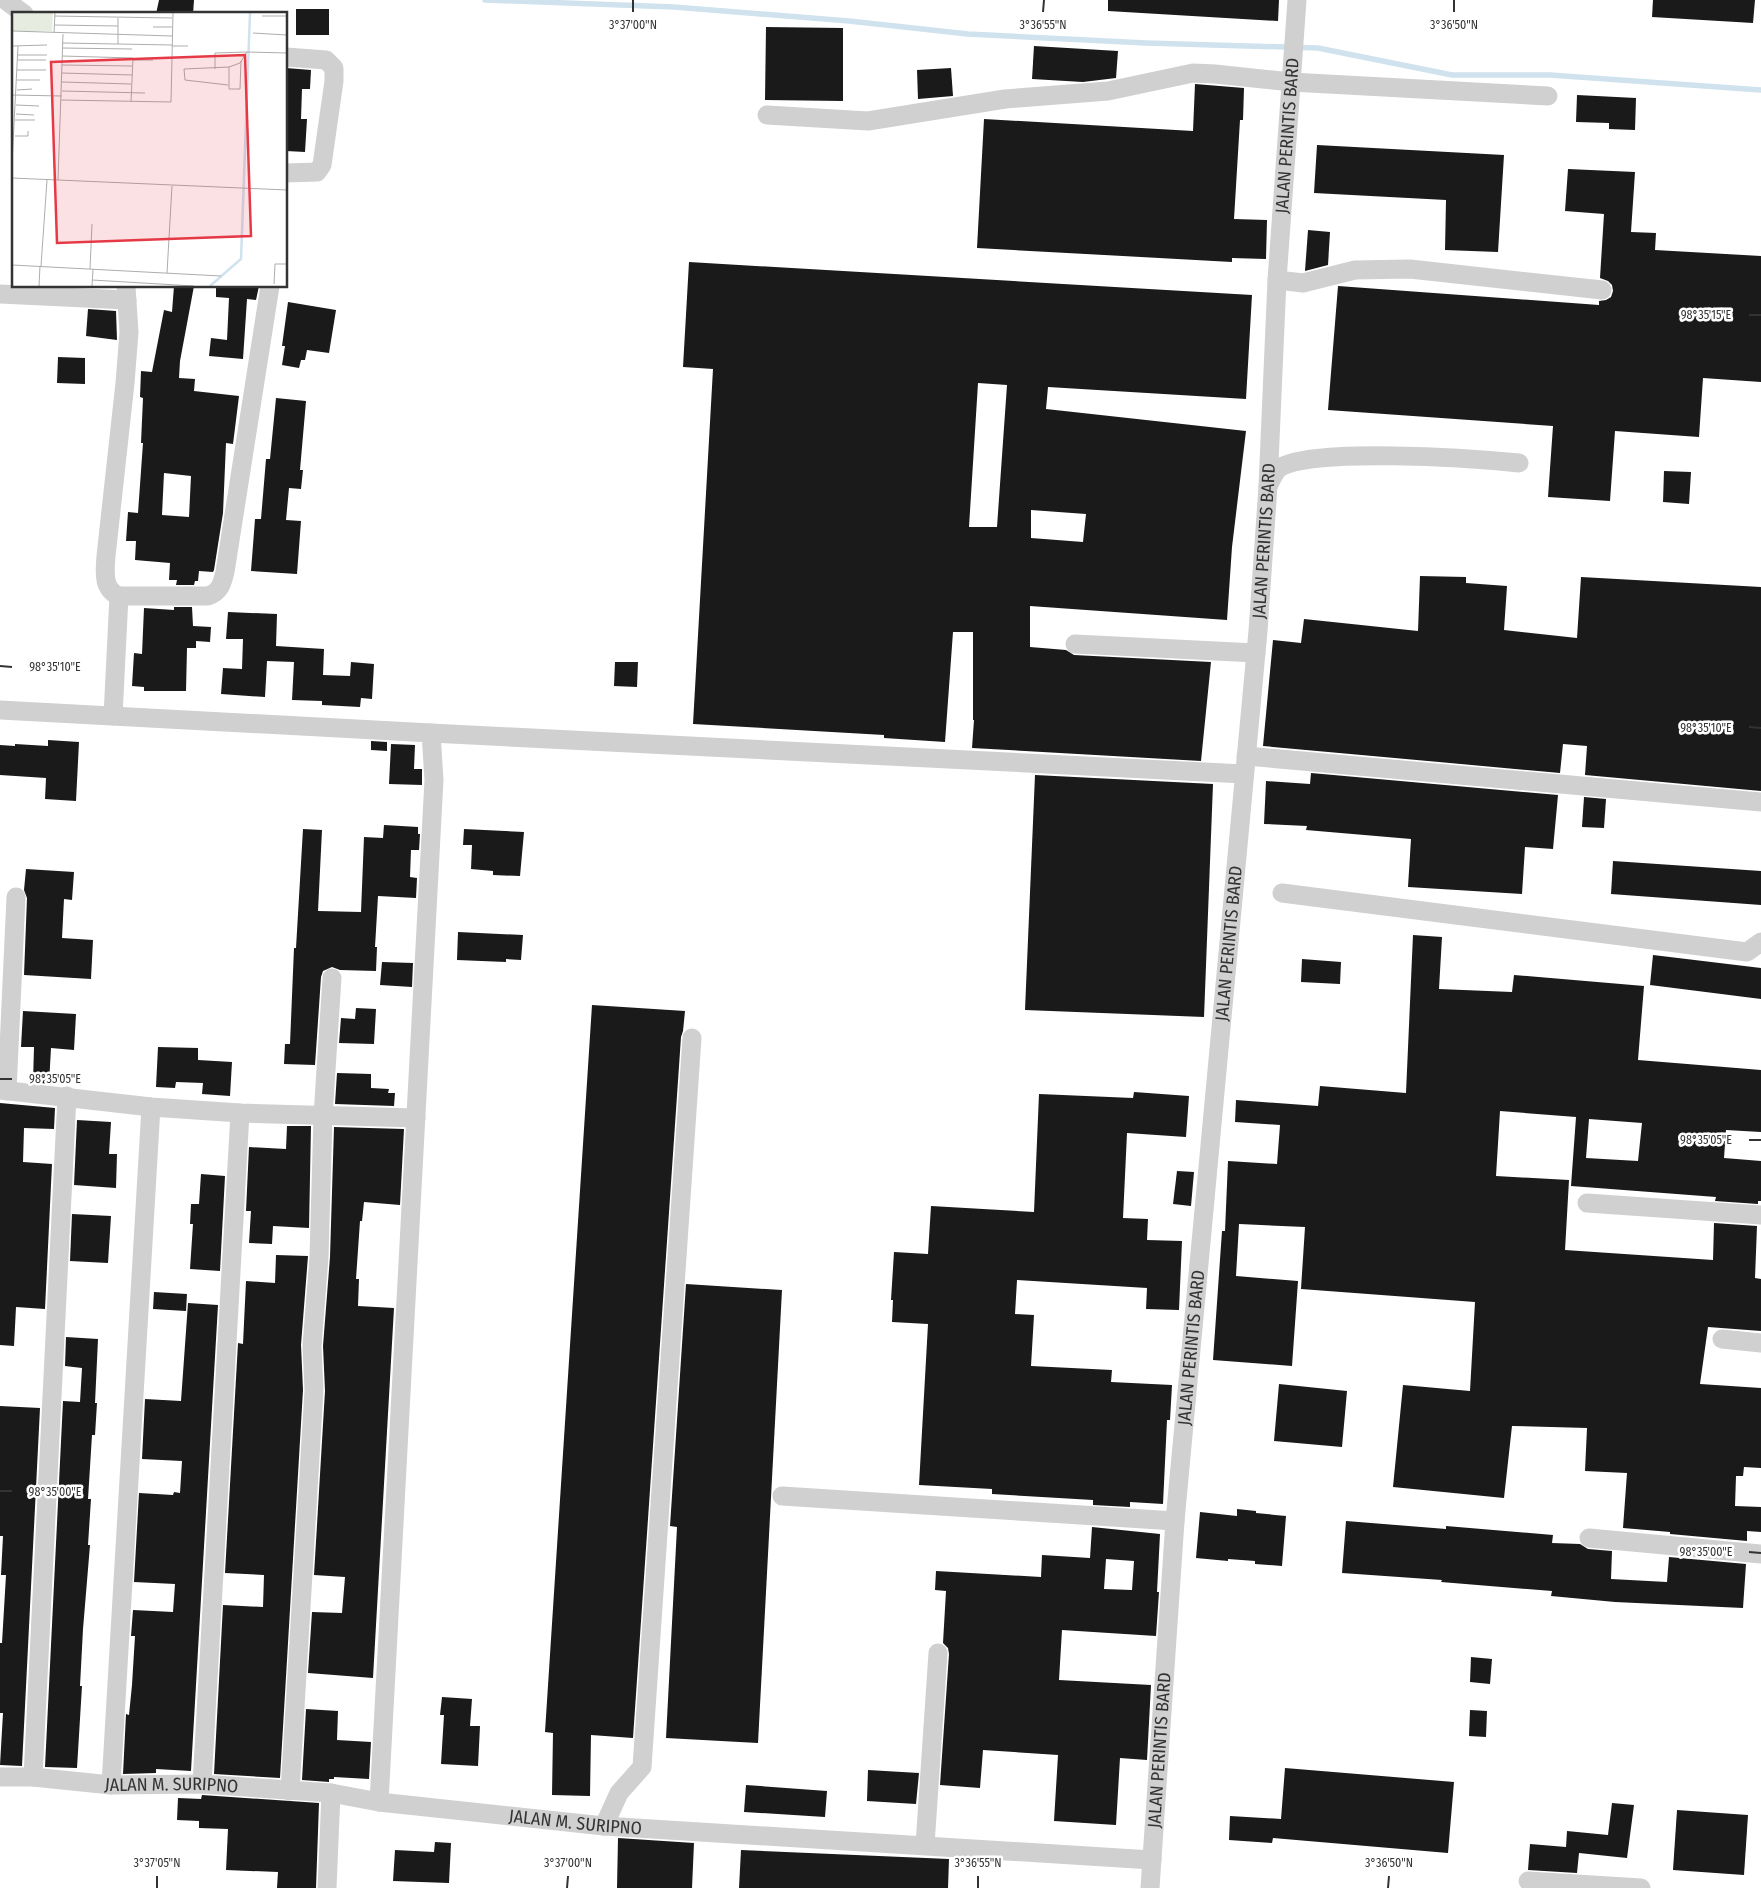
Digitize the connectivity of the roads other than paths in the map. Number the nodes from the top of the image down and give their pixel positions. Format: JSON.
{"nodes":[{"id":1,"x":5,"y":0,"type":"edge"},
{"id":2,"x":1297,"y":0,"type":"edge"},
{"id":3,"x":21,"y":12,"type":"edge"},
{"id":4,"x":288,"y":57,"type":"edge"},
{"id":5,"x":1291,"y":82,"type":"junction"},
{"id":6,"x":1548,"y":96,"type":"dead end"},
{"id":7,"x":767,"y":115,"type":"dead end"},
{"id":8,"x":288,"y":175,"type":"edge"},
{"id":9,"x":1277,"y":280,"type":"junction"},
{"id":10,"x":270,"y":288,"type":"edge"},
{"id":11,"x":1602,"y":290,"type":"dead end"},
{"id":12,"x":127,"y":293,"type":"edge"},
{"id":13,"x":0,"y":294,"type":"edge"},
{"id":14,"x":1519,"y":463,"type":"dead end"},
{"id":15,"x":1268,"y":486,"type":"junction"},
{"id":16,"x":119,"y":596,"type":"junction"},
{"id":17,"x":1075,"y":644,"type":"dead end"},
{"id":18,"x":1256,"y":653,"type":"junction"},
{"id":19,"x":0,"y":710,"type":"edge"},
{"id":20,"x":112,"y":716,"type":"junction"},
{"id":21,"x":430,"y":733,"type":"junction"},
{"id":22,"x":1246,"y":756,"type":"junction"},
{"id":23,"x":1244,"y":774,"type":"junction"},
{"id":24,"x":1761,"y":802,"type":"edge"},
{"id":25,"x":1282,"y":893,"type":"dead end"},
{"id":26,"x":16,"y":897,"type":"dead end"},
{"id":27,"x":1761,"y":942,"type":"edge"},
{"id":28,"x":332,"y":978,"type":"dead end"},
{"id":29,"x":692,"y":1038,"type":"dead end"},
{"id":30,"x":4,"y":1090,"type":"edge"},
{"id":31,"x":67,"y":1096,"type":"junction"},
{"id":32,"x":151,"y":1106,"type":"junction"},
{"id":33,"x":240,"y":1113,"type":"junction"},
{"id":34,"x":323,"y":1116,"type":"junction"},
{"id":35,"x":416,"y":1118,"type":"junction"},
{"id":36,"x":1587,"y":1203,"type":"dead end"},
{"id":37,"x":1761,"y":1215,"type":"edge"},
{"id":38,"x":1722,"y":1339,"type":"dead end"},
{"id":39,"x":1761,"y":1343,"type":"edge"},
{"id":40,"x":782,"y":1496,"type":"dead end"},
{"id":41,"x":1175,"y":1522,"type":"junction"},
{"id":42,"x":1589,"y":1538,"type":"dead end"},
{"id":43,"x":1761,"y":1554,"type":"edge"},
{"id":44,"x":938,"y":1653,"type":"dead end"},
{"id":45,"x":0,"y":1777,"type":"edge"},
{"id":46,"x":33,"y":1777,"type":"junction"},
{"id":47,"x":202,"y":1784,"type":"junction"},
{"id":48,"x":111,"y":1785,"type":"junction"},
{"id":49,"x":290,"y":1791,"type":"junction"},
{"id":50,"x":331,"y":1793,"type":"junction"},
{"id":51,"x":379,"y":1802,"type":"junction"},
{"id":52,"x":604,"y":1826,"type":"junction"},
{"id":53,"x":925,"y":1845,"type":"junction"},
{"id":54,"x":1152,"y":1860,"type":"junction"},
{"id":55,"x":1528,"y":1881,"type":"dead end"},
{"id":56,"x":327,"y":1888,"type":"edge"},
{"id":57,"x":1150,"y":1888,"type":"edge"},
{"id":58,"x":1641,"y":1888,"type":"edge"}],
"edges":[{"from":1,"to":3,"type":"street"},
{"from":2,"to":5,"type":"street","name":"JALAN PERINTIS BARD"},
{"from":4,"to":8,"type":"street"},
{"from":5,"to":6,"type":"street"},
{"from":5,"to":7,"type":"street"},
{"from":5,"to":9,"type":"street","name":"JALAN PERINTIS BARD"},
{"from":9,"to":11,"type":"street"},
{"from":9,"to":15,"type":"street","name":"JALAN PERINTIS BARD"},
{"from":10,"to":16,"type":"street"},
{"from":12,"to":13,"type":"street"},
{"from":12,"to":16,"type":"street"},
{"from":14,"to":15,"type":"street"},
{"from":15,"to":18,"type":"street","name":"JALAN PERINTIS BARD"},
{"from":16,"to":20,"type":"street"},
{"from":17,"to":18,"type":"street"},
{"from":18,"to":22,"type":"street","name":"JALAN PERINTIS BARD"},
{"from":19,"to":20,"type":"street"},
{"from":20,"to":21,"type":"street"},
{"from":21,"to":23,"type":"street"},
{"from":21,"to":35,"type":"street"},
{"from":22,"to":23,"type":"street","name":"JALAN PERINTIS BARD"},
{"from":22,"to":24,"type":"street"},
{"from":23,"to":41,"type":"street","name":"JALAN PERINTIS BARD"},
{"from":25,"to":27,"type":"street"},
{"from":26,"to":30,"type":"street"},
{"from":28,"to":34,"type":"street"},
{"from":29,"to":52,"type":"street"},
{"from":30,"to":31,"type":"street"},
{"from":31,"to":32,"type":"street"},
{"from":31,"to":46,"type":"street"},
{"from":32,"to":33,"type":"street"},
{"from":32,"to":48,"type":"street"},
{"from":33,"to":34,"type":"street"},
{"from":33,"to":47,"type":"street"},
{"from":34,"to":35,"type":"street"},
{"from":34,"to":49,"type":"street"},
{"from":35,"to":51,"type":"street"},
{"from":36,"to":37,"type":"street"},
{"from":38,"to":39,"type":"street"},
{"from":40,"to":41,"type":"street"},
{"from":41,"to":54,"type":"street","name":"JALAN PERINTIS BARD"},
{"from":42,"to":43,"type":"street"},
{"from":44,"to":53,"type":"street"},
{"from":45,"to":46,"type":"street","name":"JALAN M. SURIPNO"},
{"from":46,"to":48,"type":"street","name":"JALAN M. SURIPNO"},
{"from":47,"to":48,"type":"street","name":"JALAN M. SURIPNO"},
{"from":47,"to":49,"type":"street","name":"JALAN M. SURIPNO"},
{"from":49,"to":50,"type":"street","name":"JALAN M. SURIPNO"},
{"from":50,"to":51,"type":"street","name":"JALAN M. SURIPNO"},
{"from":50,"to":56,"type":"street"},
{"from":51,"to":52,"type":"street","name":"JALAN M. SURIPNO"},
{"from":52,"to":53,"type":"street","name":"JALAN M. SURIPNO"},
{"from":53,"to":54,"type":"street","name":"JALAN M. SURIPNO"},
{"from":54,"to":57,"type":"street","name":"JALAN PERINTIS BARD"},
{"from":55,"to":58,"type":"street"}]}
